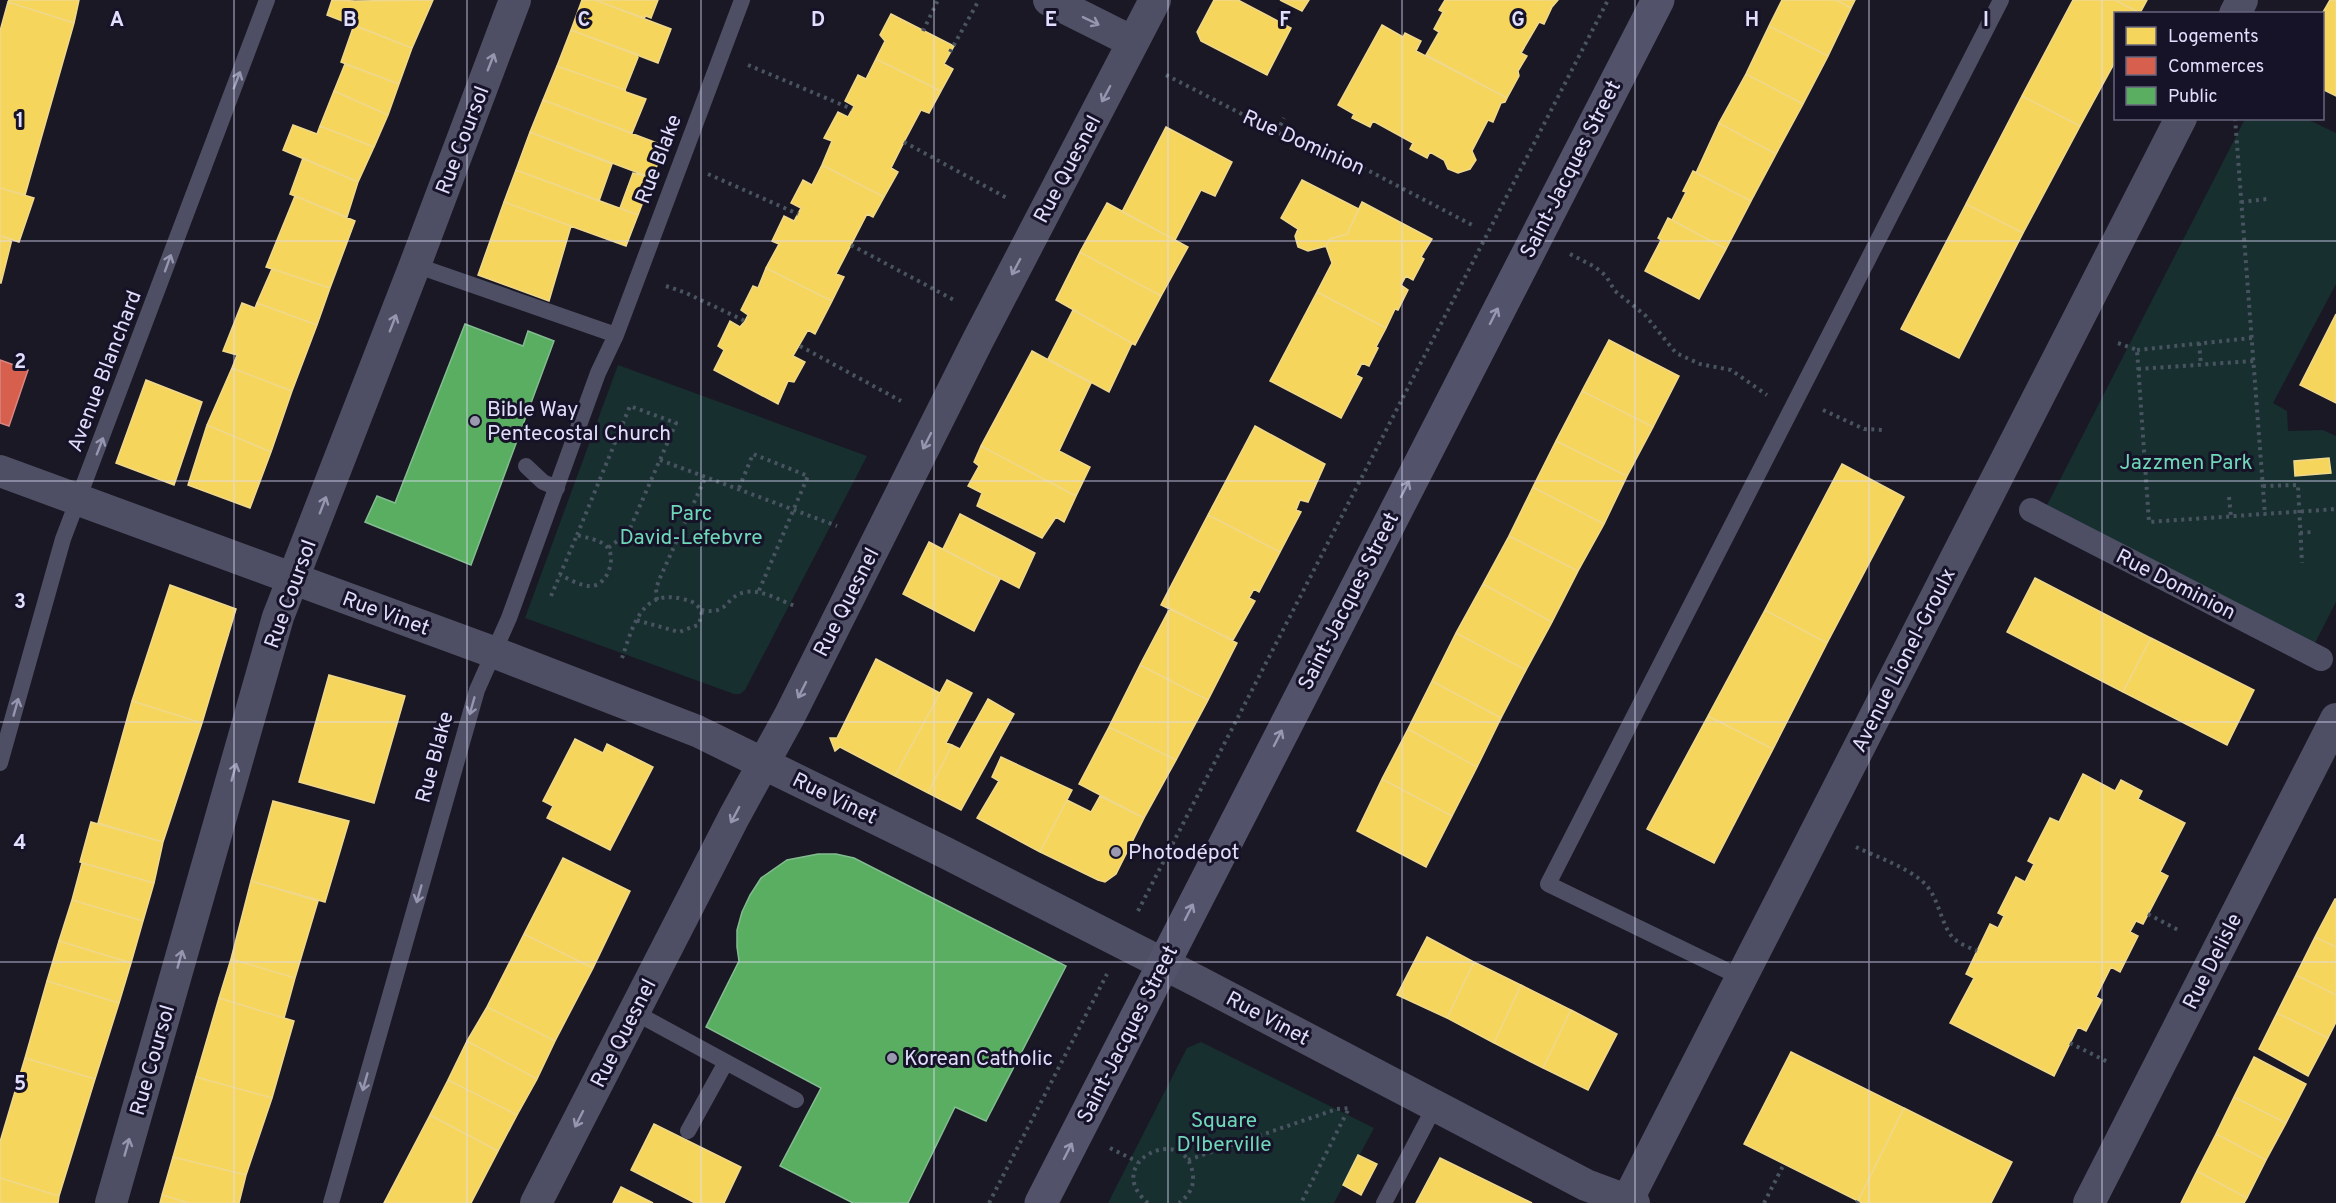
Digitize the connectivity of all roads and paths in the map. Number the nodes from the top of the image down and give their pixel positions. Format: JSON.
{"nodes":[{"id":1,"x":267,"y":0,"type":"edge"},
{"id":2,"x":515,"y":0,"type":"edge"},
{"id":3,"x":742,"y":0,"type":"edge"},
{"id":4,"x":938,"y":0,"type":"edge"},
{"id":5,"x":979,"y":0,"type":"edge"},
{"id":6,"x":1049,"y":0,"type":"edge"},
{"id":7,"x":1155,"y":0,"type":"edge"},
{"id":8,"x":1608,"y":0,"type":"edge"},
{"id":9,"x":1658,"y":0,"type":"edge"},
{"id":10,"x":2001,"y":0,"type":"edge"},
{"id":11,"x":923,"y":31,"type":"dead end"},
{"id":12,"x":1133,"y":42,"type":"junction"},
{"id":13,"x":950,"y":52,"type":"dead end"},
{"id":14,"x":761,"y":69,"type":"dead end"},
{"id":15,"x":1166,"y":75,"type":"dead end"},
{"id":16,"x":852,"y":109,"type":"dead end"},
{"id":17,"x":1284,"y":118,"type":"dead end"},
{"id":18,"x":2180,"y":120,"type":"edge"},
{"id":19,"x":2235,"y":120,"type":"edge"},
{"id":20,"x":1277,"y":132,"type":"junction"},
{"id":21,"x":904,"y":142,"type":"dead end"},
{"id":22,"x":717,"y":177,"type":"dead end"},
{"id":23,"x":1007,"y":198,"type":"dead end"},
{"id":24,"x":2267,"y":200,"type":"dead end"},
{"id":25,"x":2241,"y":202,"type":"junction"},
{"id":26,"x":798,"y":214,"type":"dead end"},
{"id":27,"x":1474,"y":226,"type":"dead end"},
{"id":28,"x":851,"y":245,"type":"dead end"},
{"id":29,"x":1570,"y":254,"type":"dead end"},
{"id":30,"x":415,"y":265,"type":"junction"},
{"id":31,"x":686,"y":293,"type":"dead end"},
{"id":32,"x":954,"y":300,"type":"dead end"},
{"id":33,"x":745,"y":321,"type":"dead end"},
{"id":34,"x":616,"y":334,"type":"junction"},
{"id":35,"x":2252,"y":338,"type":"junction"},
{"id":36,"x":2118,"y":343,"type":"dead end"},
{"id":37,"x":2199,"y":343,"type":"junction"},
{"id":38,"x":800,"y":346,"type":"dead end"},
{"id":39,"x":2137,"y":350,"type":"junction"},
{"id":40,"x":2254,"y":361,"type":"junction"},
{"id":41,"x":2201,"y":365,"type":"junction"},
{"id":42,"x":2138,"y":369,"type":"junction"},
{"id":43,"x":1776,"y":399,"type":"dead end"},
{"id":44,"x":902,"y":401,"type":"dead end"},
{"id":45,"x":1817,"y":407,"type":"dead end"},
{"id":46,"x":1884,"y":430,"type":"dead end"},
{"id":47,"x":660,"y":460,"type":"junction"},
{"id":48,"x":525,"y":466,"type":"dead end"},
{"id":49,"x":0,"y":471,"type":"edge"},
{"id":50,"x":706,"y":476,"type":"junction"},
{"id":51,"x":2263,"y":486,"type":"junction"},
{"id":52,"x":556,"y":488,"type":"junction"},
{"id":53,"x":739,"y":488,"type":"junction"},
{"id":54,"x":2229,"y":497,"type":"dead end"},
{"id":55,"x":78,"y":500,"type":"junction"},
{"id":56,"x":794,"y":510,"type":"junction"},
{"id":57,"x":2031,"y":510,"type":"dead end"},
{"id":58,"x":2336,"y":510,"type":"edge"},
{"id":59,"x":2299,"y":513,"type":"junction"},
{"id":60,"x":2265,"y":515,"type":"junction"},
{"id":61,"x":2231,"y":518,"type":"junction"},
{"id":62,"x":837,"y":526,"type":"dead end"},
{"id":63,"x":2312,"y":532,"type":"dead end"},
{"id":64,"x":2300,"y":533,"type":"junction"},
{"id":65,"x":577,"y":535,"type":"junction"},
{"id":66,"x":608,"y":548,"type":"junction"},
{"id":67,"x":2302,"y":563,"type":"dead end"},
{"id":68,"x":293,"y":579,"type":"junction"},
{"id":69,"x":758,"y":593,"type":"junction"},
{"id":70,"x":657,"y":600,"type":"junction"},
{"id":71,"x":795,"y":606,"type":"dead end"},
{"id":72,"x":701,"y":610,"type":"junction"},
{"id":73,"x":636,"y":620,"type":"junction"},
{"id":74,"x":494,"y":652,"type":"junction"},
{"id":75,"x":622,"y":658,"type":"dead end"},
{"id":76,"x":2321,"y":659,"type":"dead end"},
{"id":77,"x":2336,"y":719,"type":"edge"},
{"id":78,"x":763,"y":763,"type":"junction"},
{"id":79,"x":0,"y":764,"type":"edge"},
{"id":80,"x":1856,"y":847,"type":"dead end"},
{"id":81,"x":1141,"y":907,"type":"dead end"},
{"id":82,"x":2148,"y":914,"type":"dead end"},
{"id":83,"x":2180,"y":931,"type":"dead end"},
{"id":84,"x":1977,"y":951,"type":"dead end"},
{"id":85,"x":1163,"y":964,"type":"junction"},
{"id":86,"x":1740,"y":977,"type":"junction"},
{"id":87,"x":1103,"y":982,"type":"dead end"},
{"id":88,"x":634,"y":1012,"type":"junction"},
{"id":89,"x":2070,"y":1044,"type":"dead end"},
{"id":90,"x":726,"y":1062,"type":"junction"},
{"id":91,"x":2110,"y":1063,"type":"dead end"},
{"id":92,"x":796,"y":1100,"type":"dead end"},
{"id":93,"x":1435,"y":1106,"type":"junction"},
{"id":94,"x":688,"y":1131,"type":"dead end"},
{"id":95,"x":1110,"y":1148,"type":"dead end"},
{"id":96,"x":1188,"y":1160,"type":"junction"},
{"id":97,"x":1138,"y":1162,"type":"junction"},
{"id":98,"x":1784,"y":1164,"type":"dead end"},
{"id":99,"x":1629,"y":1202,"type":"edge"},
{"id":100,"x":111,"y":1203,"type":"edge"},
{"id":101,"x":331,"y":1203,"type":"edge"},
{"id":102,"x":536,"y":1203,"type":"edge"},
{"id":103,"x":989,"y":1203,"type":"edge"},
{"id":104,"x":1041,"y":1203,"type":"edge"},
{"id":105,"x":1148,"y":1203,"type":"edge"},
{"id":106,"x":1179,"y":1203,"type":"edge"},
{"id":107,"x":1301,"y":1203,"type":"edge"},
{"id":108,"x":1384,"y":1203,"type":"edge"},
{"id":109,"x":1764,"y":1203,"type":"edge"},
{"id":110,"x":2089,"y":1203,"type":"edge"}],
"edges":[{"from":55,"to":1,"type":"lane","name":"Avenue Blanchard","one_way":true},
{"from":30,"to":2,"type":"street","name":"Rue Coursol","one_way":true},
{"from":3,"to":34,"type":"lane","name":"Rue Blake"},
{"from":4,"to":11,"type":"path"},
{"from":5,"to":13,"type":"path"},
{"from":6,"to":12,"type":"street","one_way":true},
{"from":7,"to":12,"type":"street","name":"Rue Quesnel"},
{"from":8,"to":81,"type":"path","name":"Saint-Jacques Street"},
{"from":85,"to":9,"type":"main road","name":"Saint-Jacques Street","one_way":true},
{"from":10,"to":86,"type":"lane"},
{"from":12,"to":78,"type":"street","name":"Rue Quesnel","one_way":true},
{"from":14,"to":16,"type":"path"},
{"from":15,"to":20,"type":"path","name":"Rue Dominion"},
{"from":17,"to":20,"type":"path"},
{"from":18,"to":86,"type":"street","name":"Avenue Lionel-Groulx"},
{"from":19,"to":25,"type":"path"},
{"from":20,"to":27,"type":"path","name":"Rue Dominion"},
{"from":21,"to":23,"type":"path"},
{"from":22,"to":26,"type":"path"},
{"from":24,"to":25,"type":"path"},
{"from":25,"to":35,"type":"path"},
{"from":28,"to":32,"type":"path"},
{"from":29,"to":43,"type":"path"},
{"from":30,"to":34,"type":"lane"},
{"from":68,"to":30,"type":"street","name":"Rue Coursol","one_way":true},
{"from":31,"to":33,"type":"path"},
{"from":34,"to":52,"type":"lane","name":"Rue Blake"},
{"from":35,"to":37,"type":"path"},
{"from":35,"to":40,"type":"path"},
{"from":36,"to":39,"type":"path"},
{"from":37,"to":39,"type":"path"},
{"from":37,"to":41,"type":"path"},
{"from":38,"to":44,"type":"path"},
{"from":39,"to":42,"type":"path"},
{"from":40,"to":41,"type":"path"},
{"from":40,"to":51,"type":"path"},
{"from":41,"to":42,"type":"path"},
{"from":42,"to":61,"type":"path"},
{"from":45,"to":46,"type":"path"},
{"from":47,"to":50,"type":"path"},
{"from":47,"to":65,"type":"path"},
{"from":47,"to":66,"type":"path"},
{"from":48,"to":52,"type":"lane"},
{"from":49,"to":55,"type":"street","name":"Rue Vinet"},
{"from":50,"to":53,"type":"path"},
{"from":50,"to":70,"type":"path"},
{"from":51,"to":59,"type":"path"},
{"from":51,"to":60,"type":"path"},
{"from":52,"to":74,"type":"lane","name":"Rue Blake"},
{"from":53,"to":56,"type":"path"},
{"from":53,"to":56,"type":"path"},
{"from":54,"to":61,"type":"path"},
{"from":55,"to":68,"type":"street","name":"Rue Vinet"},
{"from":79,"to":55,"type":"lane","name":"Avenue Blanchard","one_way":true},
{"from":56,"to":62,"type":"path"},
{"from":56,"to":69,"type":"path"},
{"from":57,"to":76,"type":"street","name":"Rue Dominion"},
{"from":58,"to":59,"type":"path"},
{"from":59,"to":60,"type":"path"},
{"from":59,"to":64,"type":"path"},
{"from":60,"to":61,"type":"path"},
{"from":63,"to":64,"type":"path"},
{"from":64,"to":67,"type":"path"},
{"from":65,"to":66,"type":"path"},
{"from":65,"to":66,"type":"path"},
{"from":68,"to":74,"type":"street","name":"Rue Vinet"},
{"from":100,"to":68,"type":"street","name":"Rue Coursol","one_way":true},
{"from":69,"to":71,"type":"path"},
{"from":69,"to":72,"type":"path"},
{"from":70,"to":72,"type":"path"},
{"from":70,"to":73,"type":"path"},
{"from":72,"to":73,"type":"path"},
{"from":73,"to":75,"type":"path"},
{"from":74,"to":78,"type":"street","name":"Rue Vinet"},
{"from":74,"to":101,"type":"lane","name":"Rue Blake","one_way":true},
{"from":77,"to":110,"type":"street","name":"Rue Delisle"},
{"from":78,"to":85,"type":"street","name":"Rue Vinet"},
{"from":78,"to":88,"type":"street","name":"Rue Quesnel","one_way":true},
{"from":80,"to":84,"type":"path"},
{"from":82,"to":83,"type":"path"},
{"from":85,"to":93,"type":"street","name":"Rue Vinet"},
{"from":104,"to":85,"type":"main road","name":"Saint-Jacques Street","one_way":true},
{"from":86,"to":99,"type":"street","name":"Avenue Lionel-Groulx"},
{"from":87,"to":103,"type":"path"},
{"from":88,"to":90,"type":"lane"},
{"from":88,"to":102,"type":"street","name":"Rue Quesnel","one_way":true},
{"from":89,"to":91,"type":"path"},
{"from":90,"to":92,"type":"lane"},
{"from":90,"to":94,"type":"lane"},
{"from":93,"to":99,"type":"street","name":"Rue Vinet"},
{"from":93,"to":108,"type":"lane"},
{"from":95,"to":97,"type":"path"},
{"from":96,"to":97,"type":"path"},
{"from":96,"to":106,"type":"path"},
{"from":96,"to":107,"type":"path"},
{"from":97,"to":105,"type":"path"},
{"from":98,"to":109,"type":"path"}]}
